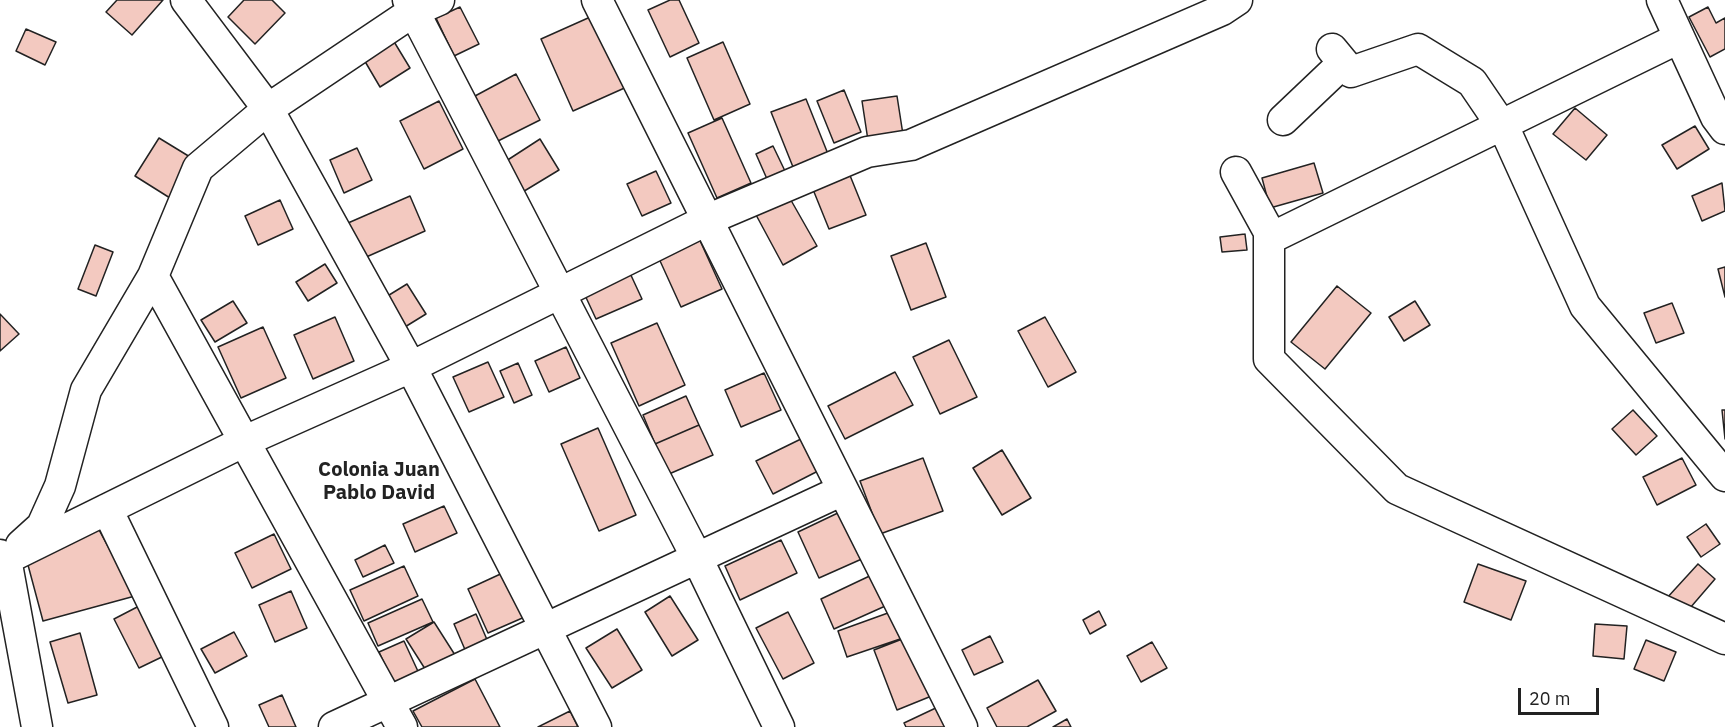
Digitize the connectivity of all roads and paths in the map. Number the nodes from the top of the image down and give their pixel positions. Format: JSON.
{"nodes":[{"id":1,"x":186,"y":0,"type":"edge"},
{"id":2,"x":597,"y":0,"type":"edge"},
{"id":3,"x":1238,"y":0,"type":"edge"},
{"id":4,"x":1662,"y":0,"type":"edge"},
{"id":5,"x":420,"y":4,"type":"edge"},
{"id":6,"x":1679,"y":38,"type":"junction"},
{"id":7,"x":268,"y":109,"type":"junction"},
{"id":8,"x":1283,"y":120,"type":"dead end"},
{"id":9,"x":1501,"y":125,"type":"junction"},
{"id":10,"x":1725,"y":129,"type":"edge"},
{"id":11,"x":1236,"y":172,"type":"dead end"},
{"id":12,"x":709,"y":219,"type":"junction"},
{"id":13,"x":1269,"y":239,"type":"junction"},
{"id":14,"x":153,"y":276,"type":"junction"},
{"id":15,"x":561,"y":294,"type":"junction"},
{"id":16,"x":411,"y":367,"type":"junction"},
{"id":17,"x":245,"y":441,"type":"junction"},
{"id":18,"x":1725,"y":476,"type":"edge"},
{"id":19,"x":843,"y":490,"type":"junction"},
{"id":20,"x":107,"y":509,"type":"junction"},
{"id":21,"x":3,"y":557,"type":"edge"},
{"id":22,"x":697,"y":558,"type":"junction"},
{"id":23,"x":547,"y":628,"type":"junction"},
{"id":24,"x":1725,"y":639,"type":"edge"},
{"id":25,"x":395,"y":714,"type":"edge"},
{"id":26,"x":37,"y":727,"type":"edge"},
{"id":27,"x":213,"y":727,"type":"edge"},
{"id":28,"x":334,"y":727,"type":"edge"},
{"id":29,"x":596,"y":727,"type":"edge"},
{"id":30,"x":779,"y":727,"type":"edge"},
{"id":31,"x":962,"y":727,"type":"edge"}],
"edges":[{"from":1,"to":7,"type":"street"},
{"from":2,"to":12,"type":"street"},
{"from":3,"to":12,"type":"street"},
{"from":4,"to":6,"type":"street"},
{"from":5,"to":7,"type":"street"},
{"from":5,"to":15,"type":"street"},
{"from":6,"to":9,"type":"street"},
{"from":6,"to":10,"type":"street"},
{"from":7,"to":14,"type":"street"},
{"from":7,"to":16,"type":"street"},
{"from":8,"to":9,"type":"street"},
{"from":9,"to":13,"type":"street"},
{"from":9,"to":18,"type":"street"},
{"from":11,"to":13,"type":"street"},
{"from":12,"to":15,"type":"street"},
{"from":12,"to":19,"type":"street"},
{"from":13,"to":24,"type":"street"},
{"from":14,"to":17,"type":"street"},
{"from":14,"to":21,"type":"street"},
{"from":15,"to":16,"type":"street"},
{"from":15,"to":22,"type":"street"},
{"from":16,"to":17,"type":"street"},
{"from":16,"to":23,"type":"street"},
{"from":17,"to":20,"type":"street"},
{"from":17,"to":25,"type":"street"},
{"from":19,"to":22,"type":"street"},
{"from":19,"to":31,"type":"street"},
{"from":20,"to":21,"type":"street"},
{"from":20,"to":27,"type":"street"},
{"from":21,"to":26,"type":"street"},
{"from":22,"to":23,"type":"street"},
{"from":22,"to":30,"type":"street"},
{"from":23,"to":25,"type":"street"},
{"from":23,"to":29,"type":"street"},
{"from":25,"to":28,"type":"street"}]}
